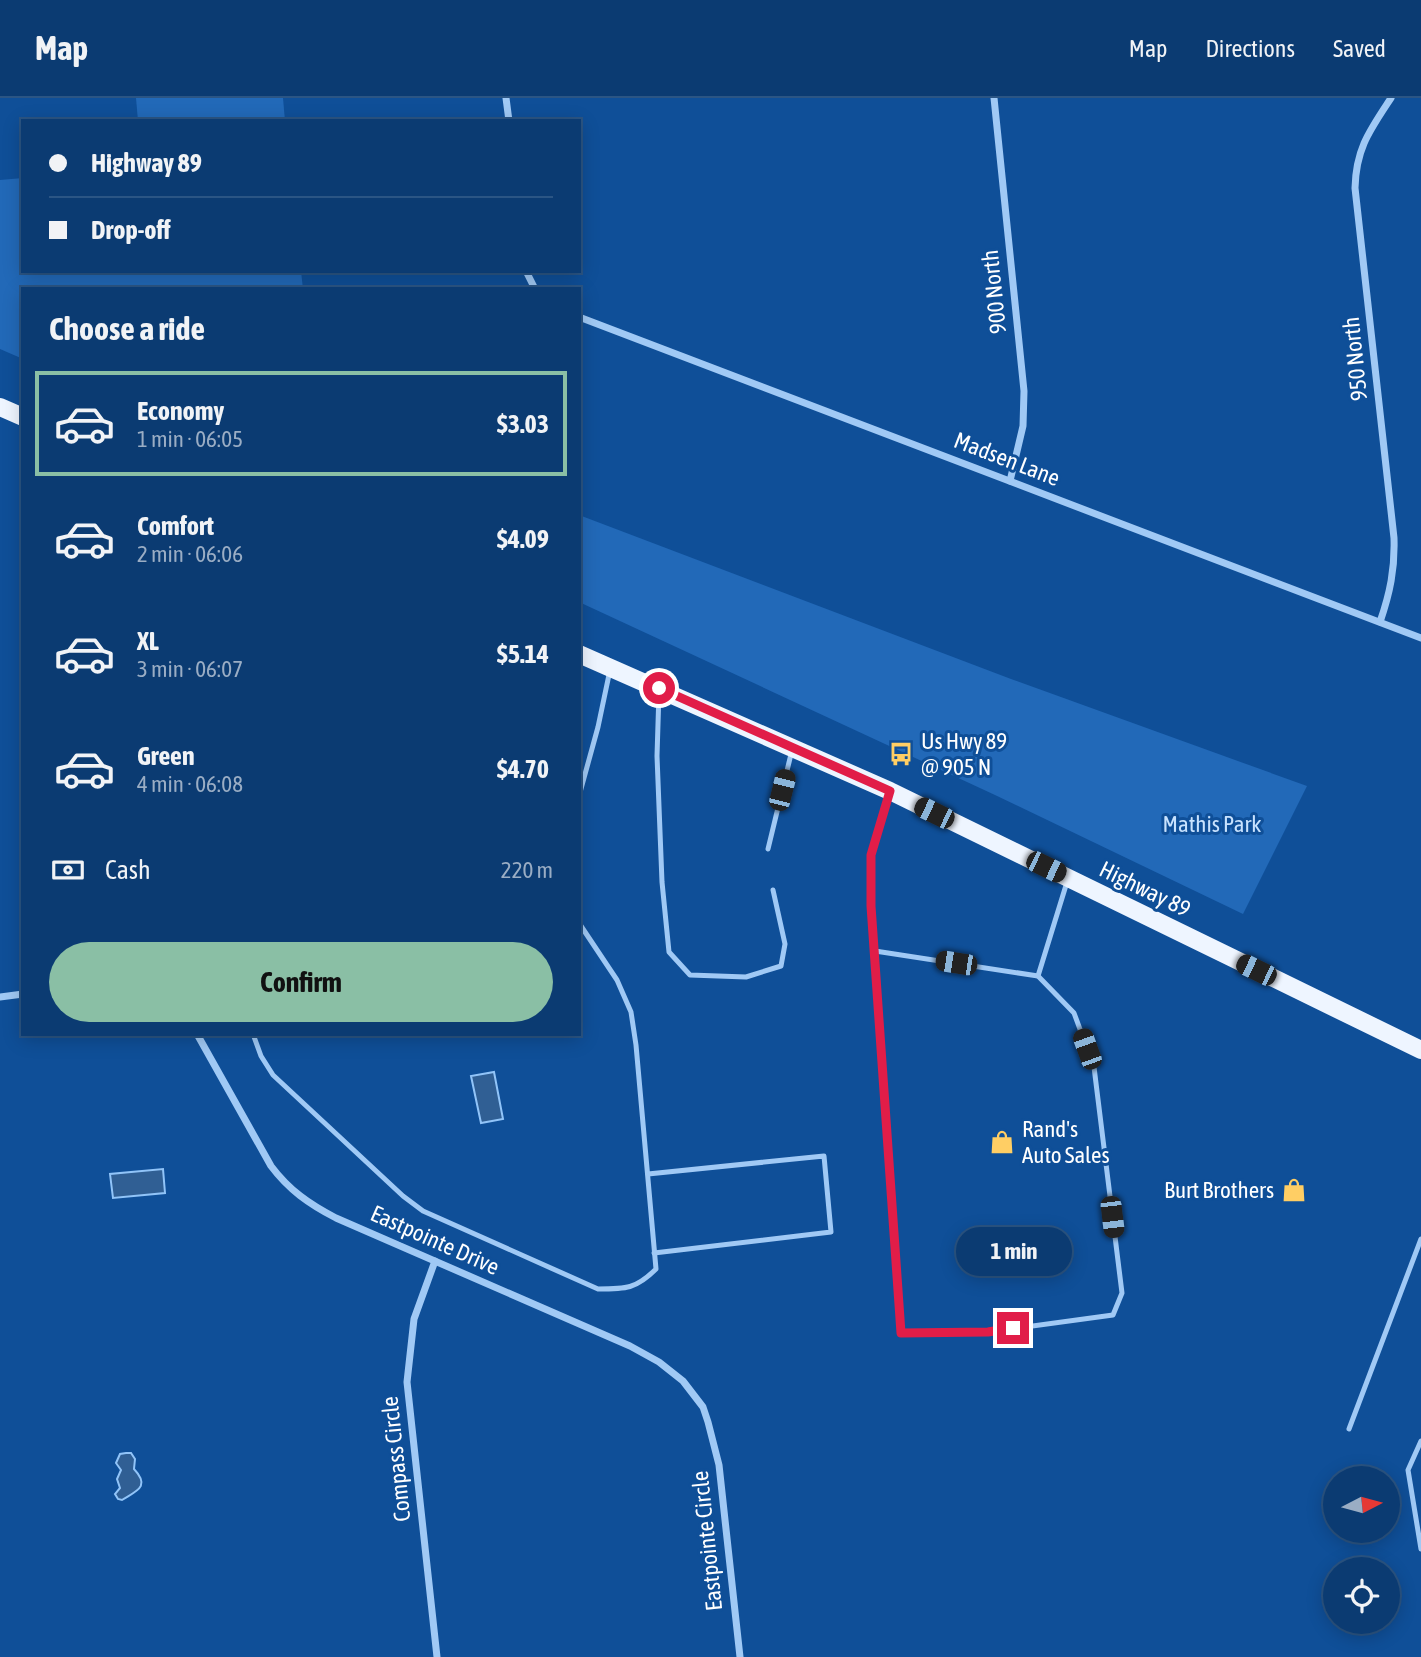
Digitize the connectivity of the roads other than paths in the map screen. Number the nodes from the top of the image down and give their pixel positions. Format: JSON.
{"nodes":[{"id":1,"x":506,"y":98,"type":"edge"},
{"id":2,"x":994,"y":98,"type":"edge"},
{"id":3,"x":1391,"y":98,"type":"edge"},
{"id":4,"x":509,"y":119,"type":"edge"},
{"id":5,"x":581,"y":318,"type":"edge"},
{"id":6,"x":0,"y":407,"type":"edge"},
{"id":7,"x":21,"y":416,"type":"edge"},
{"id":8,"x":1010,"y":481,"type":"junction"},
{"id":9,"x":1380,"y":622,"type":"junction"},
{"id":10,"x":1421,"y":638,"type":"edge"},
{"id":11,"x":581,"y":655,"type":"edge"},
{"id":12,"x":610,"y":667,"type":"junction"},
{"id":13,"x":659,"y":688,"type":"junction"},
{"id":14,"x":793,"y":748,"type":"junction"},
{"id":15,"x":581,"y":789,"type":"edge"},
{"id":16,"x":890,"y":791,"type":"junction"},
{"id":17,"x":768,"y":849,"type":"dead end"},
{"id":18,"x":1068,"y":878,"type":"junction"},
{"id":19,"x":773,"y":890,"type":"dead end"},
{"id":20,"x":581,"y":926,"type":"edge"},
{"id":21,"x":874,"y":951,"type":"junction"},
{"id":22,"x":1038,"y":976,"type":"junction"},
{"id":23,"x":21,"y":994,"type":"edge"},
{"id":24,"x":0,"y":997,"type":"edge"},
{"id":25,"x":199,"y":1036,"type":"edge"},
{"id":26,"x":254,"y":1036,"type":"edge"},
{"id":27,"x":1421,"y":1050,"type":"edge"},
{"id":28,"x":648,"y":1174,"type":"junction"},
{"id":29,"x":1421,"y":1239,"type":"edge"},
{"id":30,"x":654,"y":1253,"type":"junction"},
{"id":31,"x":435,"y":1261,"type":"junction"},
{"id":32,"x":708,"y":1422,"type":"joint"},
{"id":33,"x":1349,"y":1429,"type":"dead end"},
{"id":34,"x":1421,"y":1441,"type":"edge"},
{"id":35,"x":1421,"y":1549,"type":"edge"},
{"id":36,"x":437,"y":1657,"type":"edge"},
{"id":37,"x":740,"y":1657,"type":"edge"}],
"edges":[{"from":1,"to":4,"type":"street"},
{"from":2,"to":8,"type":"street","name":"900 North"},
{"from":3,"to":9,"type":"street","name":"950 North"},
{"from":5,"to":8,"type":"street","name":"Madsen Lane"},
{"from":6,"to":7,"type":"main road"},
{"from":8,"to":9,"type":"street","name":"Madsen Lane"},
{"from":9,"to":10,"type":"street","name":"Madsen Lane"},
{"from":11,"to":12,"type":"main road","name":"Highway 89"},
{"from":12,"to":13,"type":"main road","name":"Highway 89"},
{"from":12,"to":15,"type":"lane"},
{"from":13,"to":14,"type":"main road","name":"Highway 89"},
{"from":13,"to":19,"type":"lane"},
{"from":14,"to":16,"type":"main road","name":"Highway 89"},
{"from":14,"to":17,"type":"lane"},
{"from":16,"to":18,"type":"main road","name":"Highway 89"},
{"from":16,"to":21,"type":"lane"},
{"from":18,"to":22,"type":"lane"},
{"from":18,"to":27,"type":"main road","name":"Highway 89"},
{"from":20,"to":28,"type":"lane"},
{"from":21,"to":22,"type":"lane"},
{"from":21,"to":22,"type":"lane"},
{"from":23,"to":24,"type":"street"},
{"from":25,"to":31,"type":"street","name":"Eastpointe Drive"},
{"from":26,"to":30,"type":"lane"},
{"from":28,"to":30,"type":"lane"},
{"from":28,"to":30,"type":"lane"},
{"from":29,"to":33,"type":"lane"},
{"from":31,"to":32,"type":"street","name":"Eastpointe Drive"},
{"from":31,"to":36,"type":"street","name":"Compass Circle"},
{"from":32,"to":37,"type":"street","name":"Eastpointe Circle"},
{"from":34,"to":35,"type":"lane"}]}
